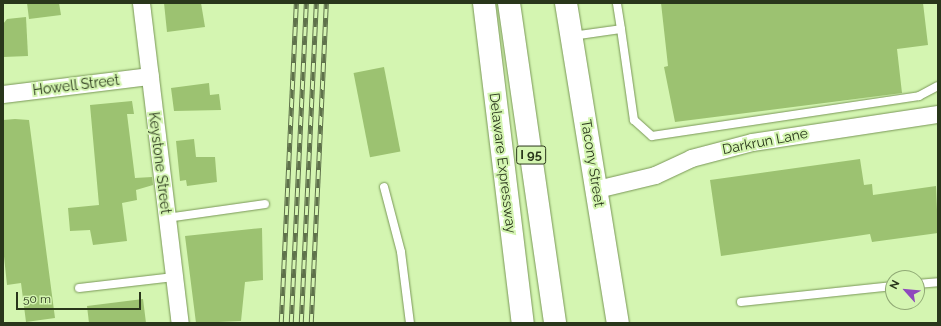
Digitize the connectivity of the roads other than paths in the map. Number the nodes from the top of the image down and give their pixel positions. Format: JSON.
{"nodes":[{"id":1,"x":141,"y":3,"type":"edge"},
{"id":2,"x":484,"y":3,"type":"edge"},
{"id":3,"x":509,"y":3,"type":"edge"},
{"id":4,"x":566,"y":3,"type":"edge"},
{"id":5,"x":617,"y":3,"type":"edge"},
{"id":6,"x":621,"y":28,"type":"junction"},
{"id":7,"x":572,"y":36,"type":"junction"},
{"id":8,"x":150,"y":76,"type":"junction"},
{"id":9,"x":938,"y":86,"type":"edge"},
{"id":10,"x":3,"y":94,"type":"edge"},
{"id":11,"x":938,"y":114,"type":"edge"},
{"id":12,"x":384,"y":187,"type":"dead end"},
{"id":13,"x":597,"y":189,"type":"junction"},
{"id":14,"x":265,"y":204,"type":"dead end"},
{"id":15,"x":167,"y":218,"type":"junction"},
{"id":16,"x":174,"y":277,"type":"junction"},
{"id":17,"x":938,"y":282,"type":"edge"},
{"id":18,"x":925,"y":283,"type":"edge"},
{"id":19,"x":885,"y":287,"type":"edge"},
{"id":20,"x":79,"y":288,"type":"dead end"},
{"id":21,"x":741,"y":302,"type":"dead end"},
{"id":22,"x":522,"y":314,"type":"edge"},
{"id":23,"x":554,"y":315,"type":"edge"},
{"id":24,"x":180,"y":323,"type":"edge"},
{"id":25,"x":410,"y":323,"type":"edge"},
{"id":26,"x":618,"y":323,"type":"edge"}],
"edges":[{"from":1,"to":8,"type":"street","name":"Keystone Street"},
{"from":2,"to":22,"type":"main road","name":"Delaware Expressway","number":"I 95"},
{"from":3,"to":23,"type":"main road","name":"Delaware Expressway","number":"I 95"},
{"from":4,"to":7,"type":"main road","name":"Tacony Street"},
{"from":5,"to":6,"type":"lane"},
{"from":6,"to":7,"type":"lane"},
{"from":6,"to":9,"type":"lane"},
{"from":7,"to":13,"type":"main road","name":"Tacony Street"},
{"from":8,"to":10,"type":"street","name":"Howell Street"},
{"from":8,"to":15,"type":"street","name":"Keystone Street"},
{"from":11,"to":13,"type":"street","name":"Darkrun Lane"},
{"from":12,"to":25,"type":"lane"},
{"from":13,"to":26,"type":"main road","name":"Tacony Street"},
{"from":14,"to":15,"type":"lane"},
{"from":15,"to":16,"type":"street","name":"Keystone Street"},
{"from":16,"to":20,"type":"lane"},
{"from":16,"to":24,"type":"street","name":"Keystone Street"},
{"from":17,"to":18,"type":"lane"},
{"from":19,"to":21,"type":"lane"}]}
